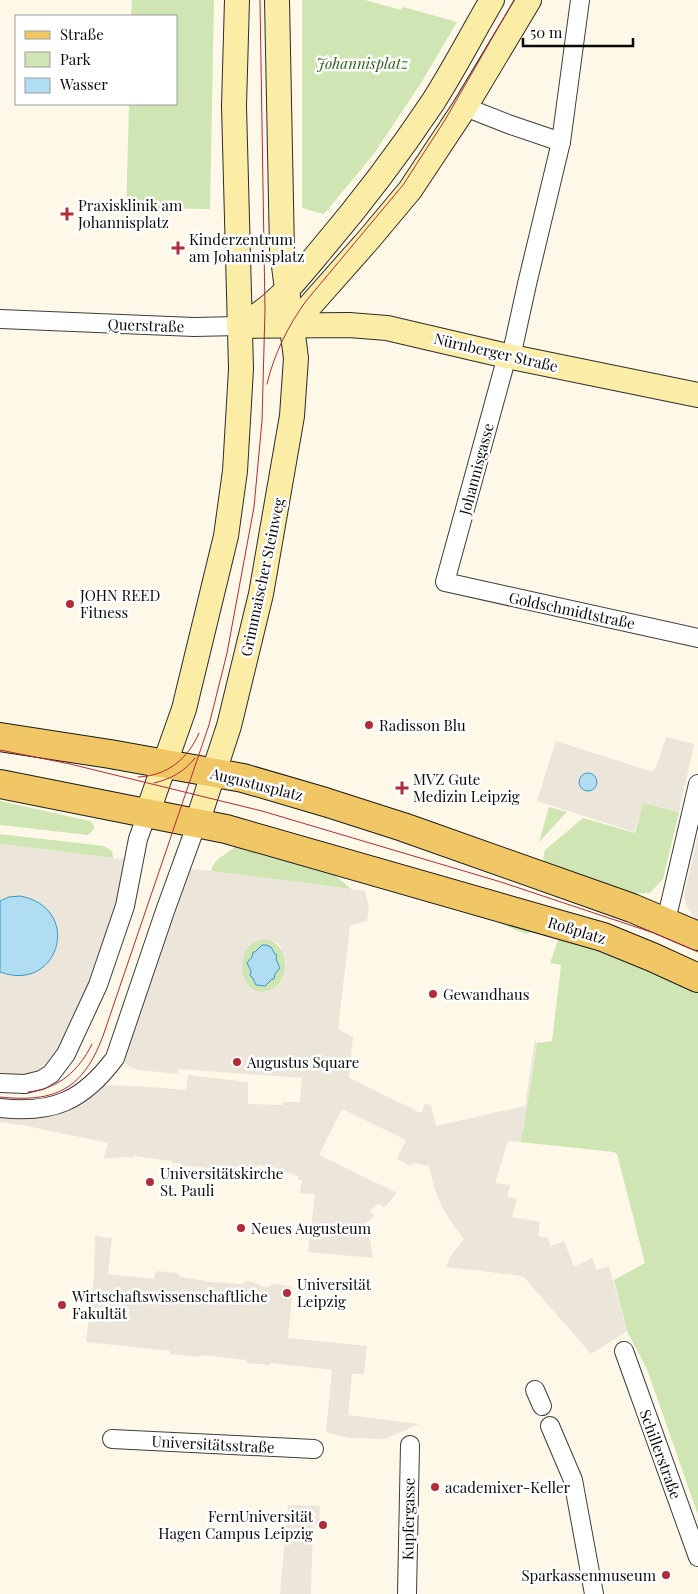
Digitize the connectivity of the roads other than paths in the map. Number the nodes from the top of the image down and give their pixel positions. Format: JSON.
{"nodes":[{"id":1,"x":238,"y":0,"type":"edge"},
{"id":2,"x":277,"y":0,"type":"edge"},
{"id":3,"x":492,"y":0,"type":"edge"},
{"id":4,"x":528,"y":0,"type":"edge"},
{"id":5,"x":580,"y":0,"type":"edge"},
{"id":6,"x":465,"y":107,"type":"junction"},
{"id":7,"x":561,"y":142,"type":"junction"},
{"id":8,"x":287,"y":290,"type":"junction"},
{"id":9,"x":0,"y":318,"type":"edge"},
{"id":10,"x":239,"y":326,"type":"junction"},
{"id":11,"x":292,"y":326,"type":"junction"},
{"id":12,"x":509,"y":357,"type":"junction"},
{"id":13,"x":698,"y":395,"type":"edge"},
{"id":14,"x":445,"y":582,"type":"joint"},
{"id":15,"x":698,"y":638,"type":"edge"},
{"id":16,"x":0,"y":737,"type":"edge"},
{"id":17,"x":164,"y":764,"type":"junction"},
{"id":18,"x":214,"y":773,"type":"junction"},
{"id":19,"x":0,"y":784,"type":"edge"},
{"id":20,"x":698,"y":784,"type":"edge"},
{"id":21,"x":147,"y":814,"type":"junction"},
{"id":22,"x":197,"y":823,"type":"junction"},
{"id":23,"x":666,"y":921,"type":"junction"},
{"id":24,"x":698,"y":936,"type":"edge"},
{"id":25,"x":698,"y":978,"type":"edge"},
{"id":26,"x":0,"y":1083,"type":"edge"},
{"id":27,"x":0,"y":1108,"type":"edge"},
{"id":28,"x":624,"y":1351,"type":"dead end"},
{"id":29,"x":550,"y":1426,"type":"dead end"},
{"id":30,"x":112,"y":1439,"type":"dead end"},
{"id":31,"x":410,"y":1445,"type":"dead end"},
{"id":32,"x":314,"y":1449,"type":"dead end"},
{"id":33,"x":698,"y":1556,"type":"edge"},
{"id":34,"x":407,"y":1594,"type":"edge"},
{"id":35,"x":594,"y":1594,"type":"edge"}],
"edges":[{"from":1,"to":10,"type":"main road"},
{"from":2,"to":8,"type":"main road"},
{"from":3,"to":8,"type":"main road"},
{"from":4,"to":6,"type":"main road"},
{"from":5,"to":7,"type":"street"},
{"from":6,"to":7,"type":"street"},
{"from":6,"to":11,"type":"main road"},
{"from":7,"to":12,"type":"street","name":"Johannisgasse"},
{"from":8,"to":10,"type":"main road"},
{"from":8,"to":11,"type":"main road"},
{"from":9,"to":10,"type":"street","name":"Querstraße"},
{"from":10,"to":11,"type":"main road","name":"Querstraße"},
{"from":10,"to":17,"type":"main road"},
{"from":11,"to":12,"type":"main road","name":"Nürnberger Straße"},
{"from":11,"to":18,"type":"main road","name":"Grimmaischer Steinweg"},
{"from":12,"to":13,"type":"main road","name":"Nürnberger Straße"},
{"from":12,"to":14,"type":"street","name":"Johannisgasse"},
{"from":14,"to":15,"type":"street","name":"Goldschmidtstraße"},
{"from":16,"to":17,"type":"main road","name":"Augustusplatz"},
{"from":17,"to":18,"type":"main road","name":"Augustusplatz"},
{"from":17,"to":21,"type":"main road"},
{"from":18,"to":22,"type":"main road","name":"Grimmaischer Steinweg"},
{"from":18,"to":23,"type":"main road","name":"Augustusplatz"},
{"from":19,"to":21,"type":"main road"},
{"from":20,"to":23,"type":"street"},
{"from":21,"to":22,"type":"main road"},
{"from":21,"to":26,"type":"street"},
{"from":22,"to":25,"type":"main road","name":"Roßplatz"},
{"from":22,"to":27,"type":"street"},
{"from":23,"to":24,"type":"main road"},
{"from":28,"to":33,"type":"street","name":"Schillerstraße"},
{"from":29,"to":35,"type":"street"},
{"from":30,"to":32,"type":"street","name":"Universitätsstraße"},
{"from":31,"to":34,"type":"street","name":"Kupfergasse"}]}
